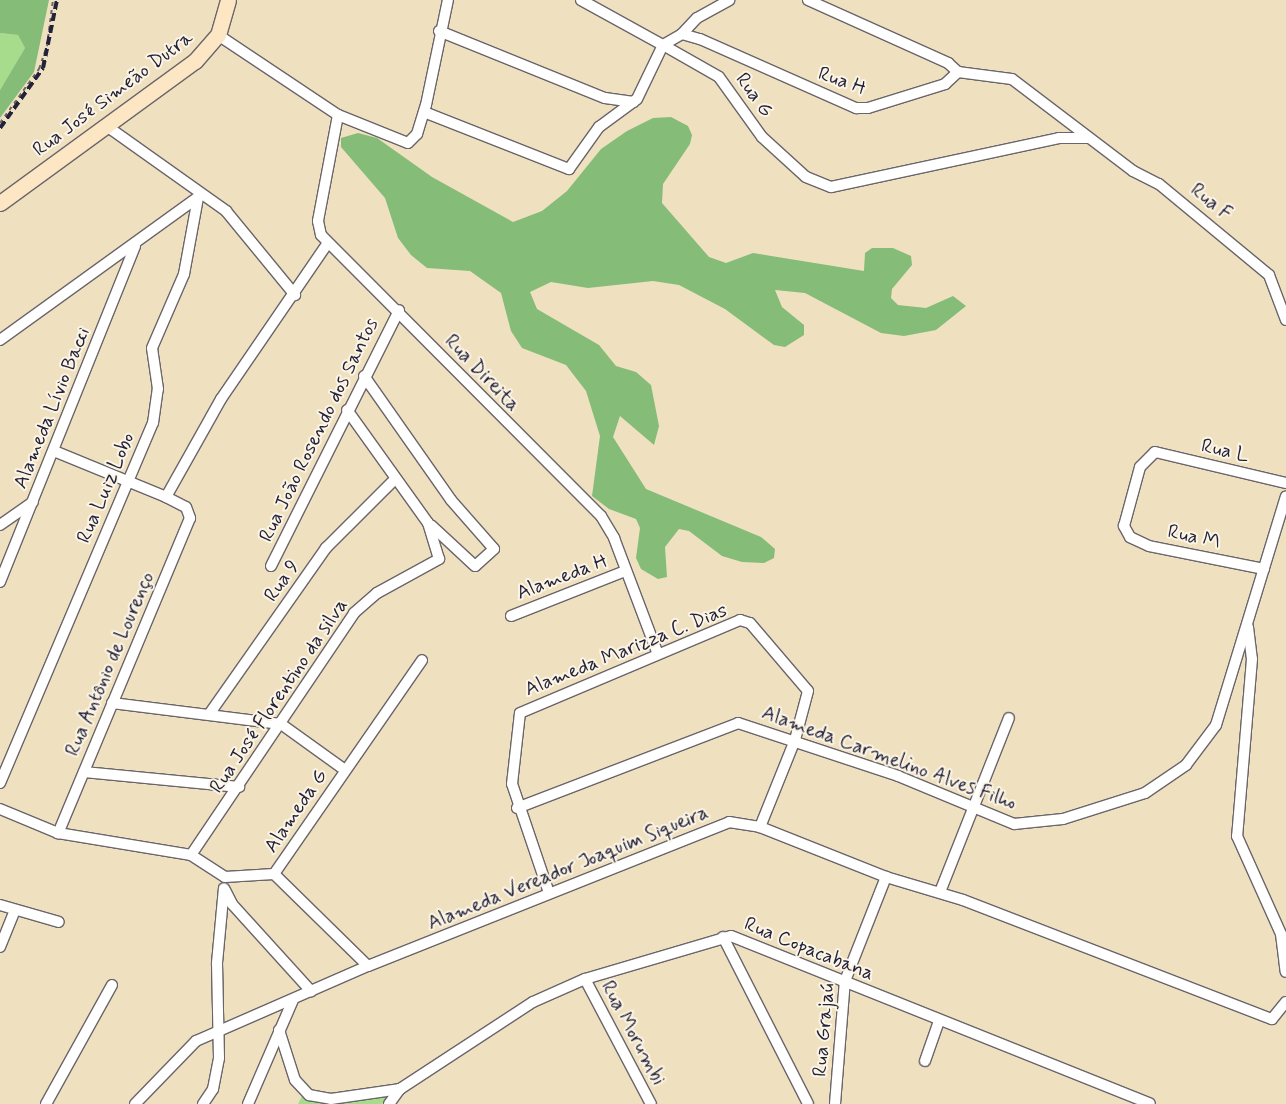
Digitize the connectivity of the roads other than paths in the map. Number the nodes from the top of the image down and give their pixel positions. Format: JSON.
{"nodes":[{"id":1,"x":228,"y":0,"type":"edge"},
{"id":2,"x":448,"y":0,"type":"edge"},
{"id":3,"x":580,"y":0,"type":"edge"},
{"id":4,"x":729,"y":0,"type":"edge"},
{"id":5,"x":808,"y":0,"type":"edge"},
{"id":6,"x":439,"y":31,"type":"junction"},
{"id":7,"x":682,"y":34,"type":"junction"},
{"id":8,"x":218,"y":35,"type":"junction"},
{"id":9,"x":663,"y":45,"type":"junction"},
{"id":10,"x":958,"y":72,"type":"junction"},
{"id":11,"x":634,"y":102,"type":"junction"},
{"id":12,"x":424,"y":112,"type":"junction"},
{"id":13,"x":338,"y":115,"type":"junction"},
{"id":14,"x":108,"y":127,"type":"junction"},
{"id":15,"x":1087,"y":138,"type":"junction"},
{"id":16,"x":200,"y":195,"type":"junction"},
{"id":17,"x":0,"y":203,"type":"edge"},
{"id":18,"x":327,"y":244,"type":"junction"},
{"id":19,"x":135,"y":246,"type":"junction"},
{"id":20,"x":295,"y":295,"type":"junction"},
{"id":21,"x":399,"y":310,"type":"junction"},
{"id":22,"x":1286,"y":320,"type":"edge"},
{"id":23,"x":0,"y":340,"type":"edge"},
{"id":24,"x":364,"y":376,"type":"junction"},
{"id":25,"x":347,"y":410,"type":"junction"},
{"id":26,"x":54,"y":451,"type":"junction"},
{"id":27,"x":395,"y":479,"type":"junction"},
{"id":28,"x":128,"y":483,"type":"junction"},
{"id":29,"x":1286,"y":484,"type":"edge"},
{"id":30,"x":1286,"y":496,"type":"edge"},
{"id":31,"x":166,"y":497,"type":"junction"},
{"id":32,"x":33,"y":502,"type":"junction"},
{"id":33,"x":428,"y":523,"type":"junction"},
{"id":34,"x":0,"y":525,"type":"edge"},
{"id":35,"x":1124,"y":526,"type":"joint"},
{"id":36,"x":271,"y":566,"type":"dead end"},
{"id":37,"x":1264,"y":569,"type":"junction"},
{"id":38,"x":625,"y":571,"type":"junction"},
{"id":39,"x":0,"y":582,"type":"edge"},
{"id":40,"x":510,"y":616,"type":"dead end"},
{"id":41,"x":1247,"y":624,"type":"junction"},
{"id":42,"x":657,"y":652,"type":"junction"},
{"id":43,"x":422,"y":660,"type":"dead end"},
{"id":44,"x":112,"y":703,"type":"junction"},
{"id":45,"x":210,"y":714,"type":"junction"},
{"id":46,"x":1009,"y":718,"type":"dead end"},
{"id":47,"x":281,"y":724,"type":"junction"},
{"id":48,"x":795,"y":740,"type":"junction"},
{"id":49,"x":345,"y":770,"type":"junction"},
{"id":50,"x":84,"y":772,"type":"junction"},
{"id":51,"x":0,"y":783,"type":"edge"},
{"id":52,"x":239,"y":787,"type":"junction"},
{"id":53,"x":517,"y":808,"type":"junction"},
{"id":54,"x":0,"y":809,"type":"edge"},
{"id":55,"x":975,"y":809,"type":"junction"},
{"id":56,"x":760,"y":826,"type":"junction"},
{"id":57,"x":58,"y":833,"type":"junction"},
{"id":58,"x":191,"y":855,"type":"junction"},
{"id":59,"x":274,"y":874,"type":"junction"},
{"id":60,"x":225,"y":877,"type":"junction"},
{"id":61,"x":886,"y":878,"type":"junction"},
{"id":62,"x":224,"y":888,"type":"junction"},
{"id":63,"x":940,"y":892,"type":"junction"},
{"id":64,"x":549,"y":894,"type":"junction"},
{"id":65,"x":0,"y":905,"type":"edge"},
{"id":66,"x":14,"y":912,"type":"junction"},
{"id":67,"x":59,"y":922,"type":"dead end"},
{"id":68,"x":723,"y":937,"type":"junction"},
{"id":69,"x":0,"y":947,"type":"edge"},
{"id":70,"x":368,"y":966,"type":"junction"},
{"id":71,"x":1286,"y":972,"type":"edge"},
{"id":72,"x":585,"y":979,"type":"junction"},
{"id":73,"x":845,"y":981,"type":"junction"},
{"id":74,"x":112,"y":985,"type":"dead end"},
{"id":75,"x":311,"y":991,"type":"junction"},
{"id":76,"x":293,"y":1000,"type":"junction"},
{"id":77,"x":1286,"y":1002,"type":"edge"},
{"id":78,"x":939,"y":1021,"type":"junction"},
{"id":79,"x":279,"y":1030,"type":"junction"},
{"id":80,"x":219,"y":1031,"type":"junction"},
{"id":81,"x":925,"y":1061,"type":"dead end"},
{"id":82,"x":400,"y":1089,"type":"junction"},
{"id":83,"x":46,"y":1104,"type":"edge"},
{"id":84,"x":135,"y":1104,"type":"edge"},
{"id":85,"x":203,"y":1104,"type":"edge"},
{"id":86,"x":248,"y":1104,"type":"edge"},
{"id":87,"x":389,"y":1104,"type":"edge"},
{"id":88,"x":650,"y":1104,"type":"edge"},
{"id":89,"x":808,"y":1104,"type":"edge"},
{"id":90,"x":835,"y":1104,"type":"edge"},
{"id":91,"x":1150,"y":1104,"type":"edge"}],
"edges":[{"from":1,"to":8,"type":"main road","name":"Rua José Simeão Dutra"},
{"from":2,"to":6,"type":"street"},
{"from":3,"to":9,"type":"street"},
{"from":4,"to":7,"type":"street"},
{"from":5,"to":10,"type":"street"},
{"from":6,"to":11,"type":"street"},
{"from":6,"to":12,"type":"street"},
{"from":7,"to":9,"type":"street"},
{"from":7,"to":10,"type":"street","name":"Rua H"},
{"from":8,"to":13,"type":"street"},
{"from":8,"to":14,"type":"main road","name":"Rua José Simeão Dutra"},
{"from":9,"to":11,"type":"street"},
{"from":9,"to":15,"type":"street","name":"Rua G"},
{"from":10,"to":15,"type":"street"},
{"from":11,"to":12,"type":"street"},
{"from":12,"to":13,"type":"street"},
{"from":13,"to":18,"type":"street","name":"Rua Direita"},
{"from":14,"to":16,"type":"street"},
{"from":14,"to":17,"type":"main road","name":"Rua José Simeão Dutra"},
{"from":15,"to":22,"type":"street","name":"Rua F"},
{"from":16,"to":19,"type":"street"},
{"from":16,"to":20,"type":"street"},
{"from":16,"to":28,"type":"street","name":"Rua Luiz Lobo"},
{"from":18,"to":20,"type":"street"},
{"from":18,"to":21,"type":"street","name":"Rua Direita"},
{"from":19,"to":23,"type":"street"},
{"from":19,"to":26,"type":"street","name":"Alameda Lívio Bacci"},
{"from":20,"to":31,"type":"street"},
{"from":21,"to":24,"type":"street","name":"Rua João Rosendo dos Santos"},
{"from":21,"to":38,"type":"street","name":"Rua Direita"},
{"from":24,"to":25,"type":"street","name":"Rua João Rosendo dos Santos"},
{"from":24,"to":33,"type":"street"},
{"from":25,"to":27,"type":"street","name":"Rua José Florentino da silva"},
{"from":25,"to":36,"type":"street","name":"Rua João Rosendo dos Santos"},
{"from":26,"to":28,"type":"street"},
{"from":26,"to":32,"type":"street","name":"Alameda Lívio Bacci"},
{"from":27,"to":33,"type":"street","name":"Rua José Florentino da silva"},
{"from":27,"to":45,"type":"street","name":"Rua 9"},
{"from":28,"to":31,"type":"street"},
{"from":28,"to":51,"type":"street","name":"Rua Luiz Lobo"},
{"from":29,"to":35,"type":"street","name":"Rua L"},
{"from":30,"to":37,"type":"street"},
{"from":31,"to":44,"type":"street","name":"Rua Antônio de Lourenço"},
{"from":32,"to":34,"type":"street"},
{"from":32,"to":39,"type":"street","name":"Alameda Lívio Bacci"},
{"from":33,"to":47,"type":"street","name":"Rua José Florentino da silva"},
{"from":35,"to":37,"type":"street","name":"Rua M"},
{"from":37,"to":41,"type":"street"},
{"from":38,"to":40,"type":"street","name":"Alameda H"},
{"from":38,"to":42,"type":"street","name":"Rua Direita"},
{"from":41,"to":55,"type":"street","name":"Alameda Carmelino Alves Filho"},
{"from":41,"to":71,"type":"street"},
{"from":42,"to":48,"type":"street","name":"Alameda Marizza C. Dias"},
{"from":42,"to":53,"type":"street","name":"Alameda Marizza C. Dias"},
{"from":43,"to":49,"type":"street","name":"Alameda G"},
{"from":44,"to":45,"type":"street"},
{"from":44,"to":50,"type":"street","name":"Rua Antônio de Lourenço"},
{"from":45,"to":47,"type":"street"},
{"from":46,"to":55,"type":"street"},
{"from":47,"to":49,"type":"street"},
{"from":47,"to":52,"type":"street","name":"Rua José Florentino da silva"},
{"from":48,"to":53,"type":"street","name":"Alameda Carmelino Alves Filho"},
{"from":48,"to":55,"type":"street","name":"Alameda Carmelino Alves Filho"},
{"from":48,"to":56,"type":"street"},
{"from":49,"to":59,"type":"street","name":"Alameda G"},
{"from":50,"to":52,"type":"street"},
{"from":50,"to":57,"type":"street","name":"Rua Antônio de Lourenço"},
{"from":52,"to":58,"type":"street","name":"Rua José Florentino da silva"},
{"from":53,"to":64,"type":"street"},
{"from":54,"to":57,"type":"street"},
{"from":55,"to":63,"type":"street"},
{"from":56,"to":61,"type":"street","name":"Alameda Vereador Joaquim Siqueira"},
{"from":56,"to":64,"type":"street","name":"Alameda Vereador Joaquim Siqueira"},
{"from":57,"to":58,"type":"street"},
{"from":58,"to":60,"type":"street"},
{"from":59,"to":60,"type":"street"},
{"from":59,"to":70,"type":"street","name":"Alameda G"},
{"from":60,"to":62,"type":"street"},
{"from":61,"to":63,"type":"street","name":"Alameda Vereador Joaquim Siqueira"},
{"from":61,"to":73,"type":"street","name":"Rua Grajaú"},
{"from":62,"to":75,"type":"street"},
{"from":62,"to":80,"type":"street"},
{"from":63,"to":77,"type":"street","name":"Alameda Vereador Joaquim Siqueira"},
{"from":64,"to":70,"type":"street","name":"Alameda Vereador Joaquim Siqueira"},
{"from":65,"to":66,"type":"street"},
{"from":66,"to":67,"type":"street"},
{"from":66,"to":69,"type":"street"},
{"from":68,"to":72,"type":"street","name":"Rua Copacabana"},
{"from":68,"to":73,"type":"street","name":"Rua Copacabana"},
{"from":68,"to":89,"type":"street"},
{"from":70,"to":75,"type":"street","name":"Alameda Vereador Joaquim Siqueira"},
{"from":72,"to":82,"type":"street","name":"Rua Copacabana"},
{"from":72,"to":88,"type":"street","name":"Rua Morumbi"},
{"from":73,"to":78,"type":"street","name":"Rua Copacabana"},
{"from":73,"to":90,"type":"street","name":"Rua Grajaú"},
{"from":74,"to":83,"type":"street"},
{"from":75,"to":76,"type":"street","name":"Alameda Vereador Joaquim Siqueira"},
{"from":76,"to":79,"type":"street"},
{"from":76,"to":80,"type":"street","name":"Alameda Vereador Joaquim Siqueira"},
{"from":78,"to":81,"type":"street"},
{"from":78,"to":91,"type":"street","name":"Rua Copacabana"},
{"from":79,"to":82,"type":"street"},
{"from":79,"to":86,"type":"street"},
{"from":80,"to":84,"type":"street","name":"Alameda Vereador Joaquim Siqueira"},
{"from":80,"to":85,"type":"street"},
{"from":82,"to":87,"type":"street","name":"Rua Copacabana"}]}
